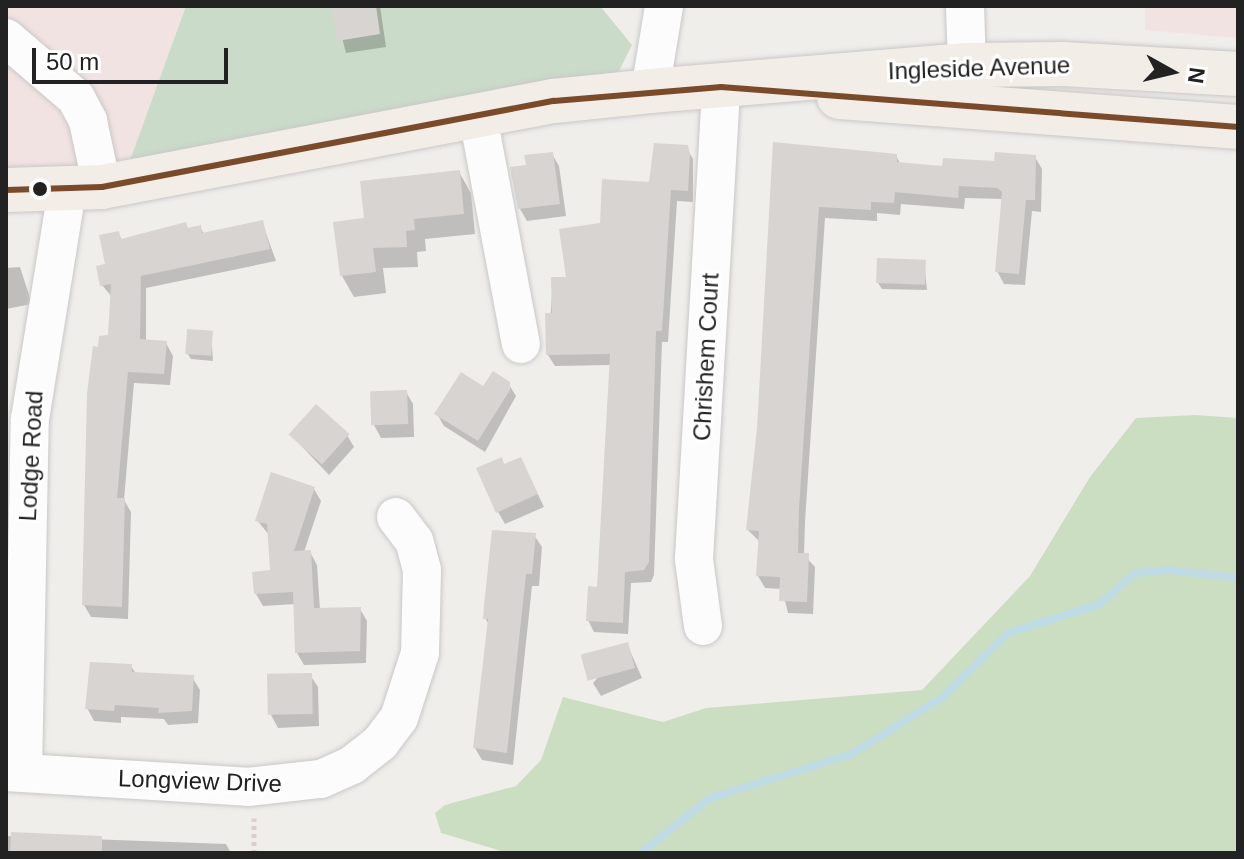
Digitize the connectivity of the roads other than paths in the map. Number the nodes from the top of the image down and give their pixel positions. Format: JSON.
{"nodes":[{"id":1,"x":664,"y":6,"type":"edge"},
{"id":2,"x":965,"y":6,"type":"edge"},
{"id":3,"x":6,"y":38,"type":"edge"},
{"id":4,"x":967,"y":65,"type":"junction"},
{"id":5,"x":1238,"y":74,"type":"edge"},
{"id":6,"x":721,"y":87,"type":"junction"},
{"id":7,"x":650,"y":91,"type":"junction"},
{"id":8,"x":478,"y":117,"type":"junction"},
{"id":9,"x":1238,"y":127,"type":"edge"},
{"id":10,"x":84,"y":189,"type":"junction"},
{"id":11,"x":6,"y":190,"type":"edge"},
{"id":12,"x":521,"y":344,"type":"dead end"},
{"id":13,"x":396,"y":517,"type":"dead end"},
{"id":14,"x":703,"y":626,"type":"dead end"},
{"id":15,"x":14,"y":772,"type":"edge"}],
"edges":[{"from":1,"to":7,"type":"street"},
{"from":2,"to":4,"type":"street"},
{"from":3,"to":10,"type":"street"},
{"from":4,"to":5,"type":"main road","name":"Ingleside Avenue"},
{"from":4,"to":6,"type":"main road","name":"Ingleside Avenue"},
{"from":6,"to":7,"type":"main road","name":"Ingleside Avenue"},
{"from":6,"to":9,"type":"main road","name":"Ingleside Avenue"},
{"from":6,"to":14,"type":"street","name":"Chrishem Court"},
{"from":7,"to":8,"type":"main road","name":"Ingleside Avenue"},
{"from":8,"to":10,"type":"main road","name":"Ingleside Avenue"},
{"from":8,"to":12,"type":"street"},
{"from":10,"to":11,"type":"main road","name":"Ingleside Avenue"},
{"from":10,"to":15,"type":"street","name":"Lodge Road"},
{"from":13,"to":15,"type":"street","name":"Longview Drive"}]}
